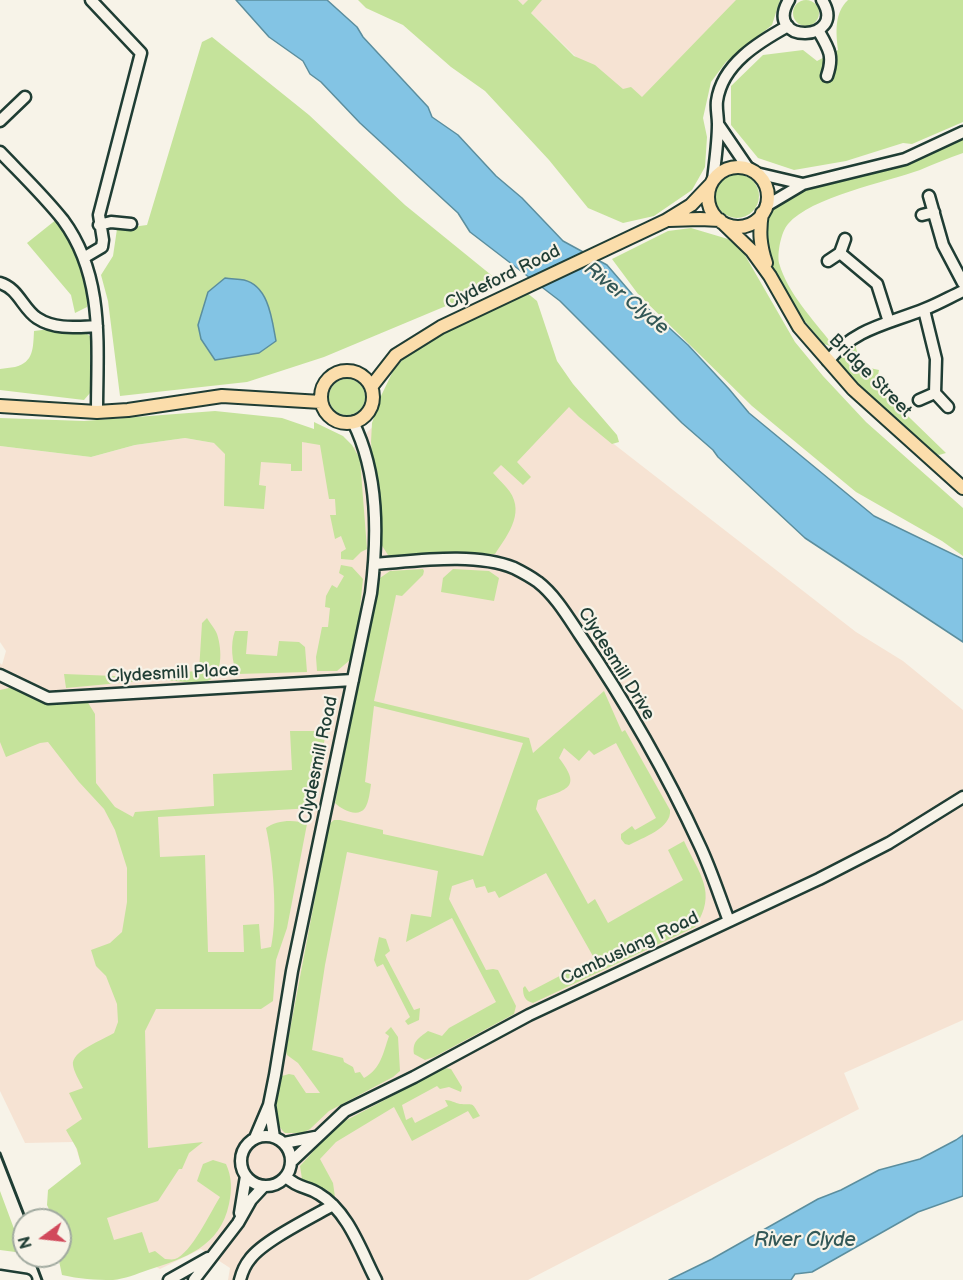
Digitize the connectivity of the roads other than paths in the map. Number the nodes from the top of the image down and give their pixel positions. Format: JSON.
{"nodes":[{"id":1,"x":91,"y":0,"type":"edge"},
{"id":2,"x":789,"y":0,"type":"edge"},
{"id":3,"x":823,"y":1,"type":"edge"},
{"id":4,"x":788,"y":26,"type":"junction"},
{"id":5,"x":818,"y":30,"type":"junction"},
{"id":6,"x":827,"y":76,"type":"dead end"},
{"id":7,"x":25,"y":97,"type":"dead end"},
{"id":8,"x":0,"y":121,"type":"edge"},
{"id":9,"x":718,"y":124,"type":"junction"},
{"id":10,"x":963,"y":132,"type":"edge"},
{"id":11,"x":0,"y":152,"type":"edge"},
{"id":12,"x":752,"y":171,"type":"junction"},
{"id":13,"x":712,"y":182,"type":"junction"},
{"id":14,"x":803,"y":184,"type":"junction"},
{"id":15,"x":929,"y":196,"type":"dead end"},
{"id":16,"x":764,"y":210,"type":"junction"},
{"id":17,"x":934,"y":212,"type":"junction"},
{"id":18,"x":922,"y":215,"type":"dead end"},
{"id":19,"x":665,"y":221,"type":"junction"},
{"id":20,"x":721,"y":221,"type":"junction"},
{"id":21,"x":131,"y":224,"type":"dead end"},
{"id":22,"x":99,"y":225,"type":"junction"},
{"id":23,"x":845,"y":239,"type":"dead end"},
{"id":24,"x":840,"y":253,"type":"junction"},
{"id":25,"x":85,"y":257,"type":"junction"},
{"id":26,"x":828,"y":261,"type":"dead end"},
{"id":27,"x":770,"y":276,"type":"junction"},
{"id":28,"x":0,"y":283,"type":"edge"},
{"id":29,"x":963,"y":283,"type":"edge"},
{"id":30,"x":963,"y":291,"type":"edge"},
{"id":31,"x":924,"y":310,"type":"junction"},
{"id":32,"x":888,"y":322,"type":"junction"},
{"id":33,"x":97,"y":326,"type":"junction"},
{"id":34,"x":828,"y":361,"type":"junction"},
{"id":35,"x":371,"y":387,"type":"junction"},
{"id":36,"x":935,"y":393,"type":"junction"},
{"id":37,"x":920,"y":400,"type":"dead end"},
{"id":38,"x":321,"y":402,"type":"junction"},
{"id":39,"x":0,"y":406,"type":"edge"},
{"id":40,"x":948,"y":407,"type":"dead end"},
{"id":41,"x":97,"y":412,"type":"junction"},
{"id":42,"x":352,"y":423,"type":"junction"},
{"id":43,"x":963,"y":488,"type":"edge"},
{"id":44,"x":374,"y":564,"type":"junction"},
{"id":45,"x":0,"y":675,"type":"edge"},
{"id":46,"x":353,"y":680,"type":"junction"},
{"id":47,"x":963,"y":797,"type":"edge"},
{"id":48,"x":729,"y":921,"type":"junction"},
{"id":49,"x":269,"y":1105,"type":"junction"},
{"id":50,"x":274,"y":1137,"type":"junction"},
{"id":51,"x":315,"y":1137,"type":"junction"},
{"id":52,"x":255,"y":1138,"type":"junction"},
{"id":53,"x":284,"y":1143,"type":"junction"},
{"id":54,"x":292,"y":1161,"type":"junction"},
{"id":55,"x":246,"y":1176,"type":"junction"},
{"id":56,"x":286,"y":1177,"type":"junction"},
{"id":57,"x":264,"y":1186,"type":"junction"},
{"id":58,"x":333,"y":1205,"type":"junction"},
{"id":59,"x":238,"y":1222,"type":"junction"},
{"id":60,"x":214,"y":1255,"type":"junction"},
{"id":61,"x":0,"y":1276,"type":"edge"},
{"id":62,"x":27,"y":1280,"type":"edge"},
{"id":63,"x":169,"y":1280,"type":"edge"},
{"id":64,"x":194,"y":1280,"type":"edge"},
{"id":65,"x":240,"y":1280,"type":"edge"},
{"id":66,"x":376,"y":1280,"type":"edge"}],
"edges":[{"from":1,"to":22,"type":"street"},
{"from":2,"to":4,"type":"street"},
{"from":3,"to":5,"type":"street"},
{"from":4,"to":5,"type":"street"},
{"from":4,"to":9,"type":"street"},
{"from":5,"to":6,"type":"street"},
{"from":7,"to":8,"type":"street"},
{"from":9,"to":12,"type":"street"},
{"from":9,"to":13,"type":"street"},
{"from":10,"to":14,"type":"street"},
{"from":11,"to":25,"type":"street"},
{"from":12,"to":13,"type":"main road"},
{"from":12,"to":14,"type":"street"},
{"from":12,"to":16,"type":"main road"},
{"from":13,"to":19,"type":"main road","name":"Clydeford Road"},
{"from":13,"to":20,"type":"main road"},
{"from":14,"to":16,"type":"street"},
{"from":15,"to":17,"type":"street"},
{"from":16,"to":20,"type":"main road"},
{"from":16,"to":27,"type":"main road","name":"Bridge Street"},
{"from":17,"to":18,"type":"street"},
{"from":17,"to":29,"type":"street"},
{"from":19,"to":20,"type":"main road","name":"Clydeford Road"},
{"from":19,"to":35,"type":"main road","name":"Clydeford Road"},
{"from":20,"to":27,"type":"main road","name":"Bridge Street"},
{"from":21,"to":22,"type":"street"},
{"from":22,"to":25,"type":"street"},
{"from":23,"to":24,"type":"street"},
{"from":24,"to":26,"type":"street"},
{"from":24,"to":32,"type":"street"},
{"from":25,"to":33,"type":"street"},
{"from":27,"to":34,"type":"main road","name":"Bridge Street"},
{"from":28,"to":33,"type":"street"},
{"from":30,"to":31,"type":"street"},
{"from":31,"to":32,"type":"street"},
{"from":31,"to":36,"type":"street"},
{"from":32,"to":34,"type":"street"},
{"from":33,"to":41,"type":"street"},
{"from":34,"to":43,"type":"main road","name":"Bridge Street"},
{"from":35,"to":38,"type":"main road"},
{"from":35,"to":42,"type":"main road","name":"Clydeford Road"},
{"from":36,"to":37,"type":"street"},
{"from":36,"to":40,"type":"street"},
{"from":38,"to":41,"type":"main road"},
{"from":38,"to":42,"type":"main road"},
{"from":39,"to":41,"type":"main road"},
{"from":42,"to":44,"type":"street","name":"Clydesmill Road"},
{"from":44,"to":46,"type":"street","name":"Clydesmill Road"},
{"from":44,"to":48,"type":"street","name":"Clydesmill Drive"},
{"from":45,"to":46,"type":"street","name":"Clydesmill Place"},
{"from":46,"to":49,"type":"street","name":"Clydesmill Road"},
{"from":47,"to":48,"type":"street","name":"Cambuslang Road"},
{"from":48,"to":51,"type":"street","name":"Cambuslang Road"},
{"from":49,"to":50,"type":"street","name":"Clydesmill Road"},
{"from":49,"to":52,"type":"street","name":"Clydesmill Road"},
{"from":50,"to":52,"type":"street"},
{"from":50,"to":53,"type":"street"},
{"from":51,"to":53,"type":"street","name":"Cambuslang Road"},
{"from":51,"to":54,"type":"street","name":"Cambuslang Road"},
{"from":52,"to":55,"type":"street"},
{"from":53,"to":54,"type":"street"},
{"from":54,"to":56,"type":"street"},
{"from":55,"to":57,"type":"street"},
{"from":55,"to":59,"type":"street"},
{"from":56,"to":57,"type":"street"},
{"from":56,"to":58,"type":"street"},
{"from":57,"to":59,"type":"street"},
{"from":58,"to":65,"type":"street"},
{"from":58,"to":66,"type":"street"},
{"from":59,"to":60,"type":"street"},
{"from":60,"to":63,"type":"street"},
{"from":60,"to":64,"type":"street"},
{"from":61,"to":62,"type":"street"}]}
